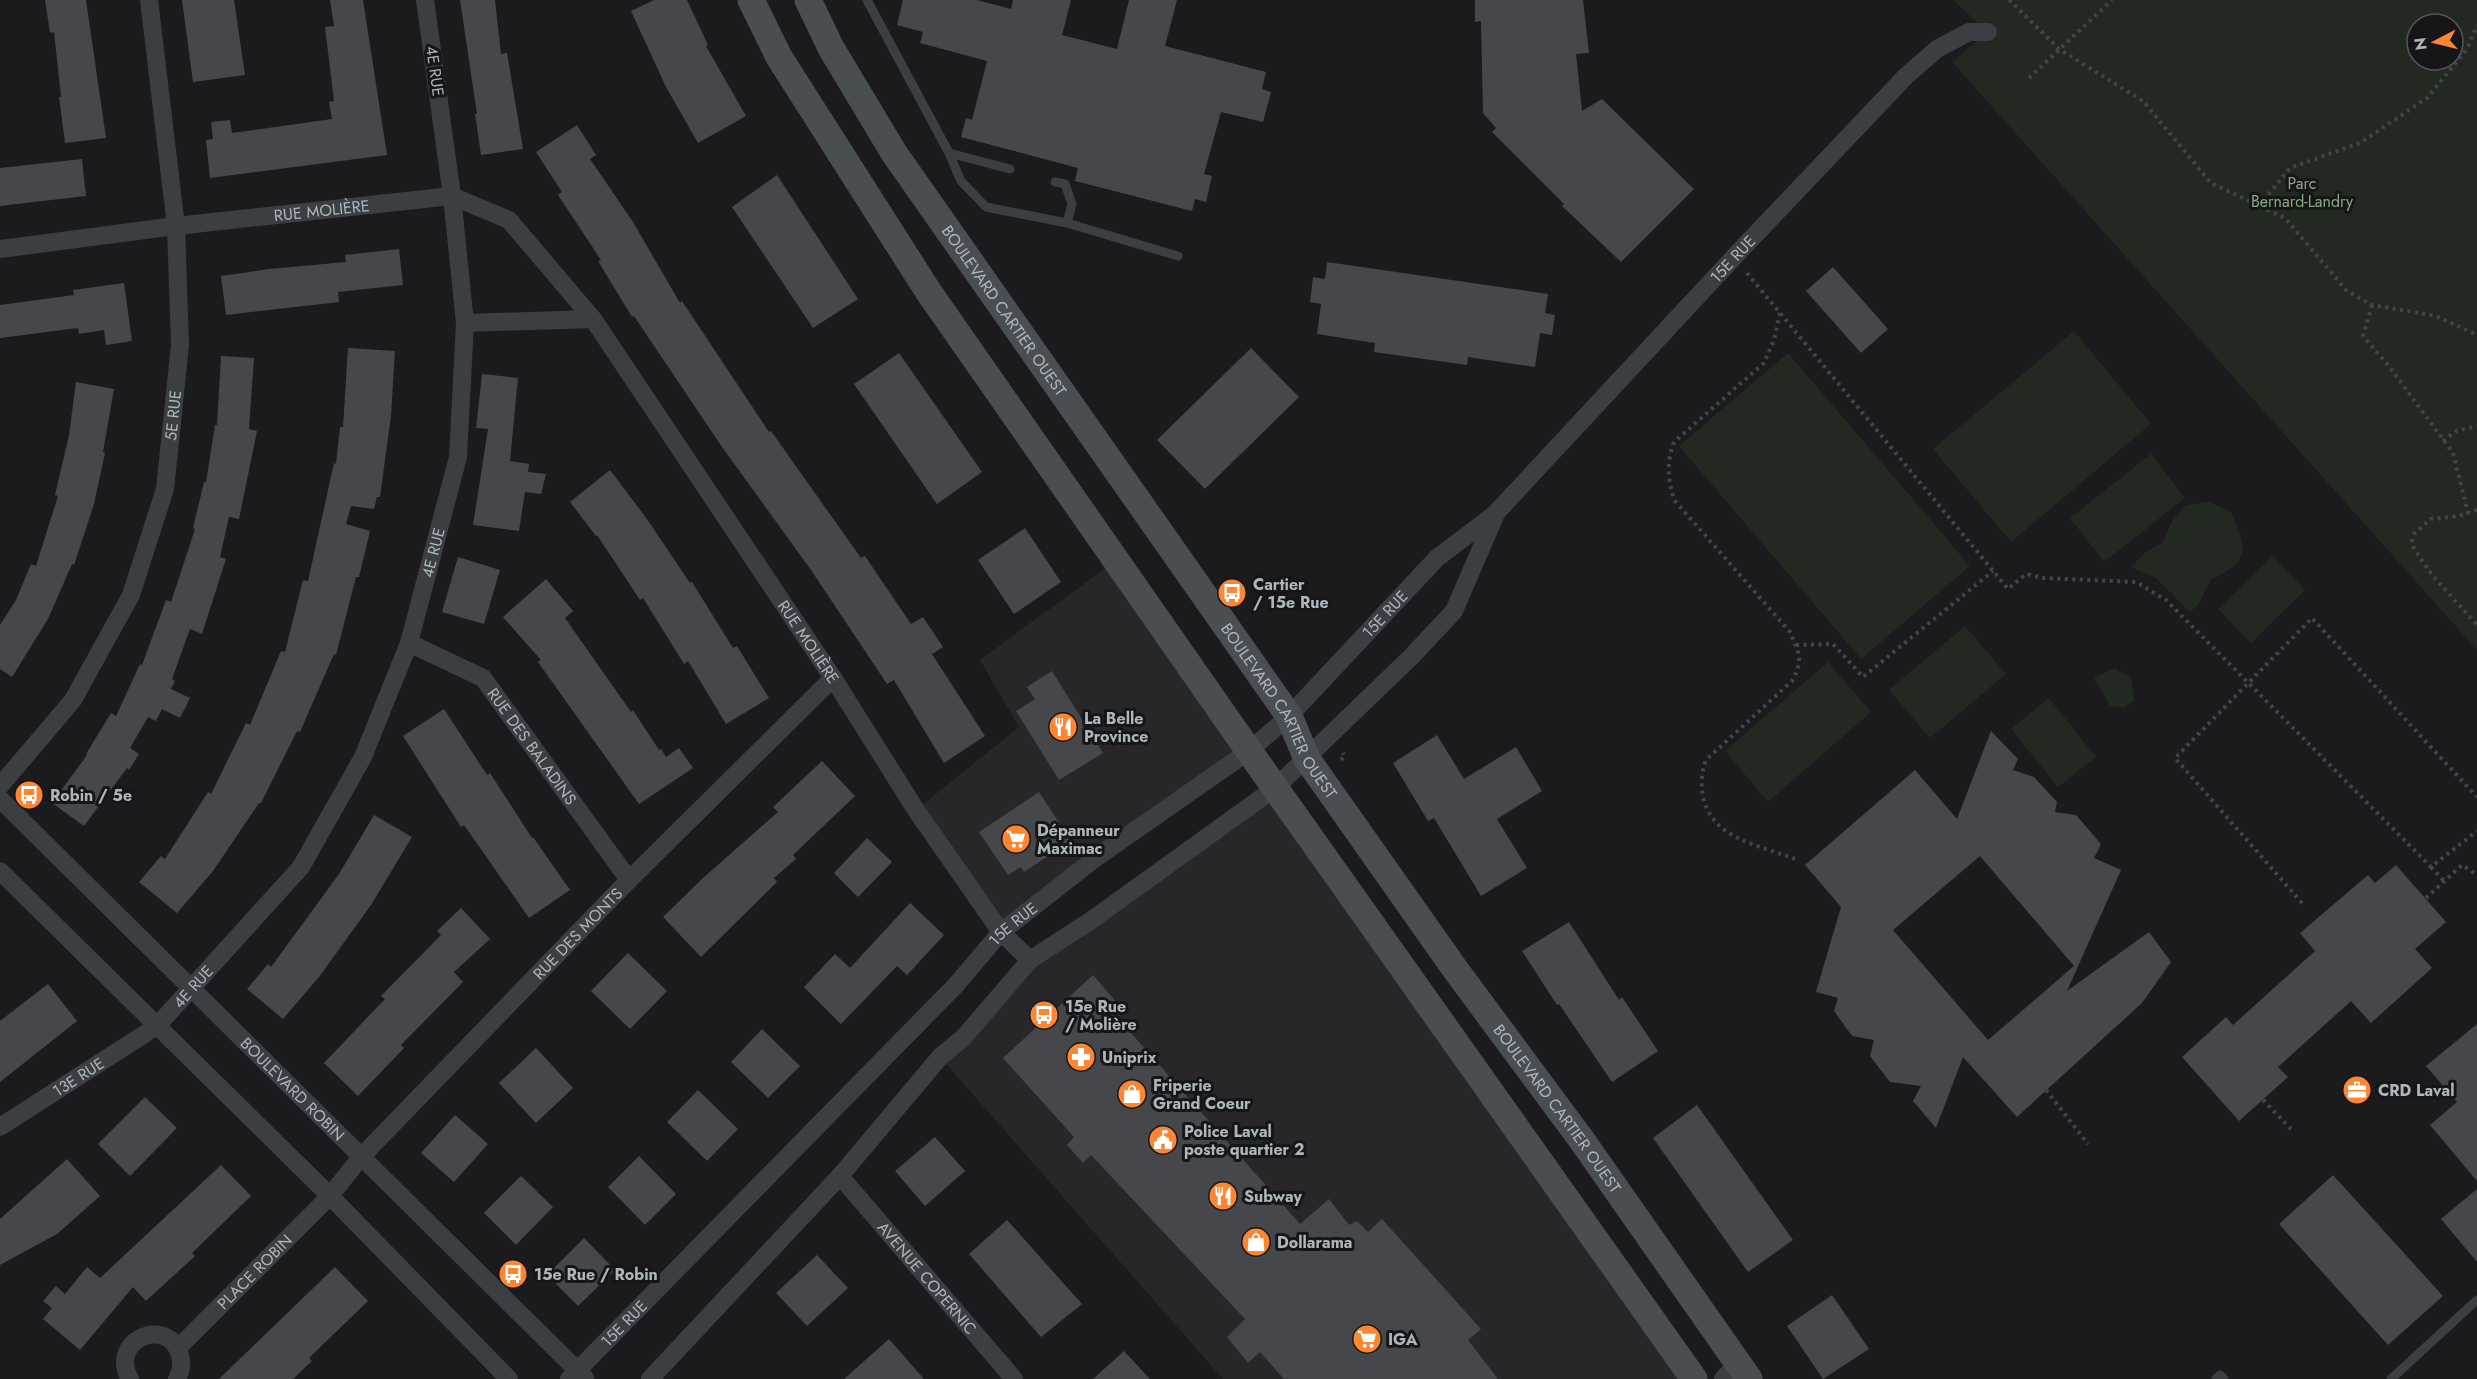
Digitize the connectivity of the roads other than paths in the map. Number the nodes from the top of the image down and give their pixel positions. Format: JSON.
{"nodes":[{"id":1,"x":149,"y":0,"type":"edge"},
{"id":2,"x":425,"y":0,"type":"edge"},
{"id":3,"x":751,"y":0,"type":"edge"},
{"id":4,"x":808,"y":0,"type":"edge"},
{"id":5,"x":867,"y":0,"type":"edge"},
{"id":6,"x":1988,"y":32,"type":"dead end"},
{"id":7,"x":949,"y":153,"type":"junction"},
{"id":8,"x":1010,"y":169,"type":"dead end"},
{"id":9,"x":1054,"y":182,"type":"dead end"},
{"id":10,"x":452,"y":196,"type":"junction"},
{"id":11,"x":1067,"y":223,"type":"junction"},
{"id":12,"x":176,"y":226,"type":"junction"},
{"id":13,"x":0,"y":249,"type":"edge"},
{"id":14,"x":1178,"y":256,"type":"dead end"},
{"id":15,"x":593,"y":319,"type":"junction"},
{"id":16,"x":465,"y":323,"type":"junction"},
{"id":17,"x":1496,"y":514,"type":"junction"},
{"id":18,"x":409,"y":643,"type":"junction"},
{"id":19,"x":833,"y":678,"type":"junction"},
{"id":20,"x":1289,"y":716,"type":"junction"},
{"id":21,"x":1249,"y":751,"type":"junction"},
{"id":22,"x":1307,"y":759,"type":"junction"},
{"id":23,"x":0,"y":786,"type":"edge"},
{"id":24,"x":1275,"y":788,"type":"junction"},
{"id":25,"x":0,"y":799,"type":"edge"},
{"id":26,"x":0,"y":871,"type":"edge"},
{"id":27,"x":630,"y":880,"type":"junction"},
{"id":28,"x":1000,"y":932,"type":"junction"},
{"id":29,"x":1030,"y":960,"type":"junction"},
{"id":30,"x":191,"y":989,"type":"junction"},
{"id":31,"x":157,"y":1026,"type":"junction"},
{"id":32,"x":0,"y":1127,"type":"edge"},
{"id":33,"x":361,"y":1157,"type":"junction"},
{"id":34,"x":840,"y":1176,"type":"junction"},
{"id":35,"x":330,"y":1196,"type":"junction"},
{"id":36,"x":2477,"y":1300,"type":"edge"},
{"id":37,"x":178,"y":1348,"type":"junction"},
{"id":38,"x":1737,"y":1374,"type":"edge"},
{"id":39,"x":578,"y":1376,"type":"edge"},
{"id":40,"x":130,"y":1379,"type":"edge"},
{"id":41,"x":177,"y":1379,"type":"edge"},
{"id":42,"x":509,"y":1379,"type":"edge"},
{"id":43,"x":651,"y":1379,"type":"edge"},
{"id":44,"x":1014,"y":1379,"type":"edge"},
{"id":45,"x":1694,"y":1379,"type":"edge"},
{"id":46,"x":2216,"y":1379,"type":"edge"},
{"id":47,"x":2224,"y":1379,"type":"edge"},
{"id":48,"x":2391,"y":1379,"type":"edge"}],
"edges":[{"from":1,"to":12,"type":"street","name":"5E RUE"},
{"from":2,"to":10,"type":"street","name":"4E RUE"},
{"from":3,"to":21,"type":"street"},
{"from":4,"to":20,"type":"street","name":"BOULEVARD CARTIER OUEST"},
{"from":5,"to":7,"type":"lane"},
{"from":6,"to":17,"type":"street","name":"15E RUE"},
{"from":7,"to":8,"type":"lane"},
{"from":7,"to":11,"type":"lane"},
{"from":9,"to":11,"type":"lane"},
{"from":10,"to":12,"type":"street","name":"RUE MOLIÈRE"},
{"from":10,"to":15,"type":"street","name":"RUE MOLIÈRE"},
{"from":10,"to":16,"type":"street","name":"4E RUE"},
{"from":11,"to":14,"type":"lane"},
{"from":12,"to":13,"type":"street","name":"RUE MOLIÈRE"},
{"from":12,"to":23,"type":"street","name":"5E RUE"},
{"from":15,"to":16,"type":"street"},
{"from":15,"to":19,"type":"street","name":"RUE MOLIÈRE"},
{"from":16,"to":18,"type":"street","name":"4E RUE"},
{"from":17,"to":20,"type":"street","name":"15E RUE"},
{"from":17,"to":22,"type":"street","name":"15E RUE"},
{"from":18,"to":27,"type":"street","name":"RUE DES BALADINS"},
{"from":18,"to":30,"type":"street","name":"4E RUE"},
{"from":19,"to":27,"type":"street","name":"RUE DES MONTS"},
{"from":19,"to":28,"type":"street","name":"RUE MOLIÈRE"},
{"from":20,"to":21,"type":"street","name":"15E RUE"},
{"from":20,"to":22,"type":"street","name":"BOULEVARD CARTIER OUEST"},
{"from":21,"to":24,"type":"street"},
{"from":21,"to":28,"type":"street","name":"15E RUE"},
{"from":22,"to":24,"type":"street","name":"15E RUE"},
{"from":22,"to":38,"type":"street","name":"BOULEVARD CARTIER OUEST"},
{"from":24,"to":29,"type":"street","name":"15E RUE"},
{"from":24,"to":45,"type":"street"},
{"from":25,"to":30,"type":"street","name":"BOULEVARD ROBIN"},
{"from":26,"to":31,"type":"street"},
{"from":27,"to":33,"type":"street","name":"RUE DES MONTS"},
{"from":28,"to":29,"type":"street","name":"RUE MOLIÈRE"},
{"from":28,"to":39,"type":"street","name":"15E RUE"},
{"from":29,"to":34,"type":"street","name":"15E RUE"},
{"from":30,"to":31,"type":"street","name":"4E RUE"},
{"from":30,"to":33,"type":"street","name":"BOULEVARD ROBIN"},
{"from":31,"to":32,"type":"street","name":"13E RUE"},
{"from":31,"to":35,"type":"street"},
{"from":33,"to":35,"type":"street","name":"RUE DES MONTS"},
{"from":33,"to":39,"type":"street","name":"BOULEVARD ROBIN"},
{"from":34,"to":43,"type":"street","name":"15E RUE"},
{"from":34,"to":44,"type":"street","name":"AVENUE COPERNIC"},
{"from":35,"to":37,"type":"street","name":"PLACE ROBIN"},
{"from":35,"to":42,"type":"street"},
{"from":36,"to":48,"type":"lane"},
{"from":37,"to":40,"type":"street"},
{"from":37,"to":41,"type":"street"},
{"from":46,"to":47,"type":"lane"}]}
